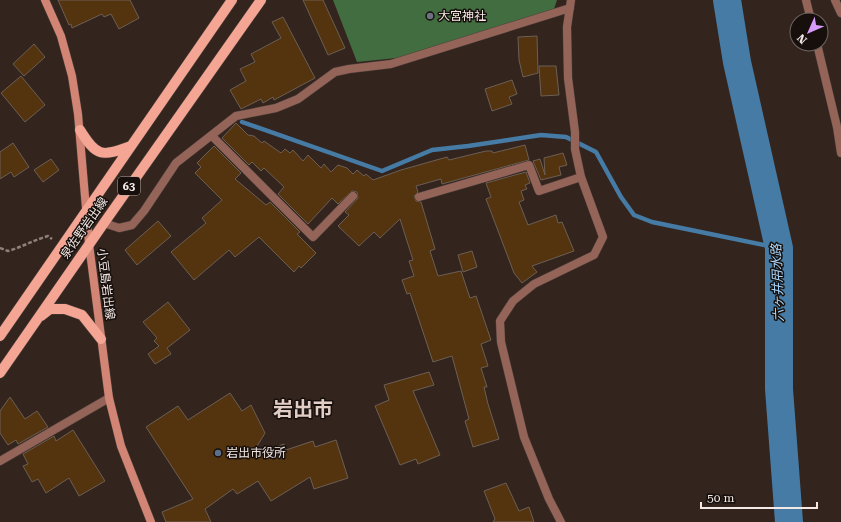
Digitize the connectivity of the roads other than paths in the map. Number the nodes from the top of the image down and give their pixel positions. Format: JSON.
{"nodes":[{"id":1,"x":45,"y":0,"type":"edge"},
{"id":2,"x":232,"y":0,"type":"edge"},
{"id":3,"x":261,"y":0,"type":"edge"},
{"id":4,"x":806,"y":0,"type":"edge"},
{"id":5,"x":835,"y":0,"type":"edge"},
{"id":6,"x":570,"y":4,"type":"edge"},
{"id":7,"x":809,"y":12,"type":"edge"},
{"id":8,"x":841,"y":13,"type":"edge"},
{"id":9,"x":819,"y":52,"type":"edge"},
{"id":10,"x":80,"y":130,"type":"junction"},
{"id":11,"x":212,"y":136,"type":"junction"},
{"id":12,"x":131,"y":146,"type":"junction"},
{"id":13,"x":841,"y":153,"type":"edge"},
{"id":14,"x":581,"y":177,"type":"junction"},
{"id":15,"x":353,"y":196,"type":"dead end"},
{"id":16,"x":418,"y":197,"type":"dead end"},
{"id":17,"x":87,"y":212,"type":"junction"},
{"id":18,"x":104,"y":222,"type":"junction"},
{"id":19,"x":89,"y":244,"type":"junction"},
{"id":20,"x":37,"y":319,"type":"junction"},
{"id":21,"x":0,"y":336,"type":"edge"},
{"id":22,"x":101,"y":339,"type":"junction"},
{"id":23,"x":0,"y":373,"type":"edge"},
{"id":24,"x":110,"y":398,"type":"junction"},
{"id":25,"x":0,"y":461,"type":"edge"},
{"id":26,"x":151,"y":522,"type":"edge"},
{"id":27,"x":561,"y":522,"type":"edge"}],
"edges":[{"from":1,"to":10,"type":"main road","name":"小豆島岩出線"},
{"from":2,"to":12,"type":"main road","name":"泉佐野岩出線","number":"63"},
{"from":3,"to":18,"type":"main road","name":"泉佐野岩出線","number":"63"},
{"from":4,"to":7,"type":"street"},
{"from":5,"to":8,"type":"street"},
{"from":6,"to":11,"type":"street"},
{"from":6,"to":14,"type":"street"},
{"from":9,"to":13,"type":"street"},
{"from":10,"to":12,"type":"main road"},
{"from":10,"to":17,"type":"main road","name":"小豆島岩出線"},
{"from":11,"to":15,"type":"street"},
{"from":11,"to":18,"type":"street"},
{"from":12,"to":17,"type":"main road","name":"泉佐野岩出線","number":"63"},
{"from":14,"to":16,"type":"street"},
{"from":14,"to":27,"type":"street"},
{"from":17,"to":19,"type":"main road","name":"小豆島岩出線"},
{"from":17,"to":21,"type":"main road","name":"泉佐野岩出線","number":"63"},
{"from":18,"to":19,"type":"main road","name":"泉佐野岩出線","number":"63"},
{"from":19,"to":20,"type":"main road","name":"泉佐野岩出線","number":"63"},
{"from":19,"to":22,"type":"main road","name":"小豆島岩出線"},
{"from":20,"to":22,"type":"main road"},
{"from":20,"to":23,"type":"main road","name":"泉佐野岩出線","number":"63"},
{"from":22,"to":24,"type":"main road","name":"小豆島岩出線"},
{"from":24,"to":25,"type":"street"},
{"from":24,"to":26,"type":"main road","name":"小豆島岩出線"}]}
